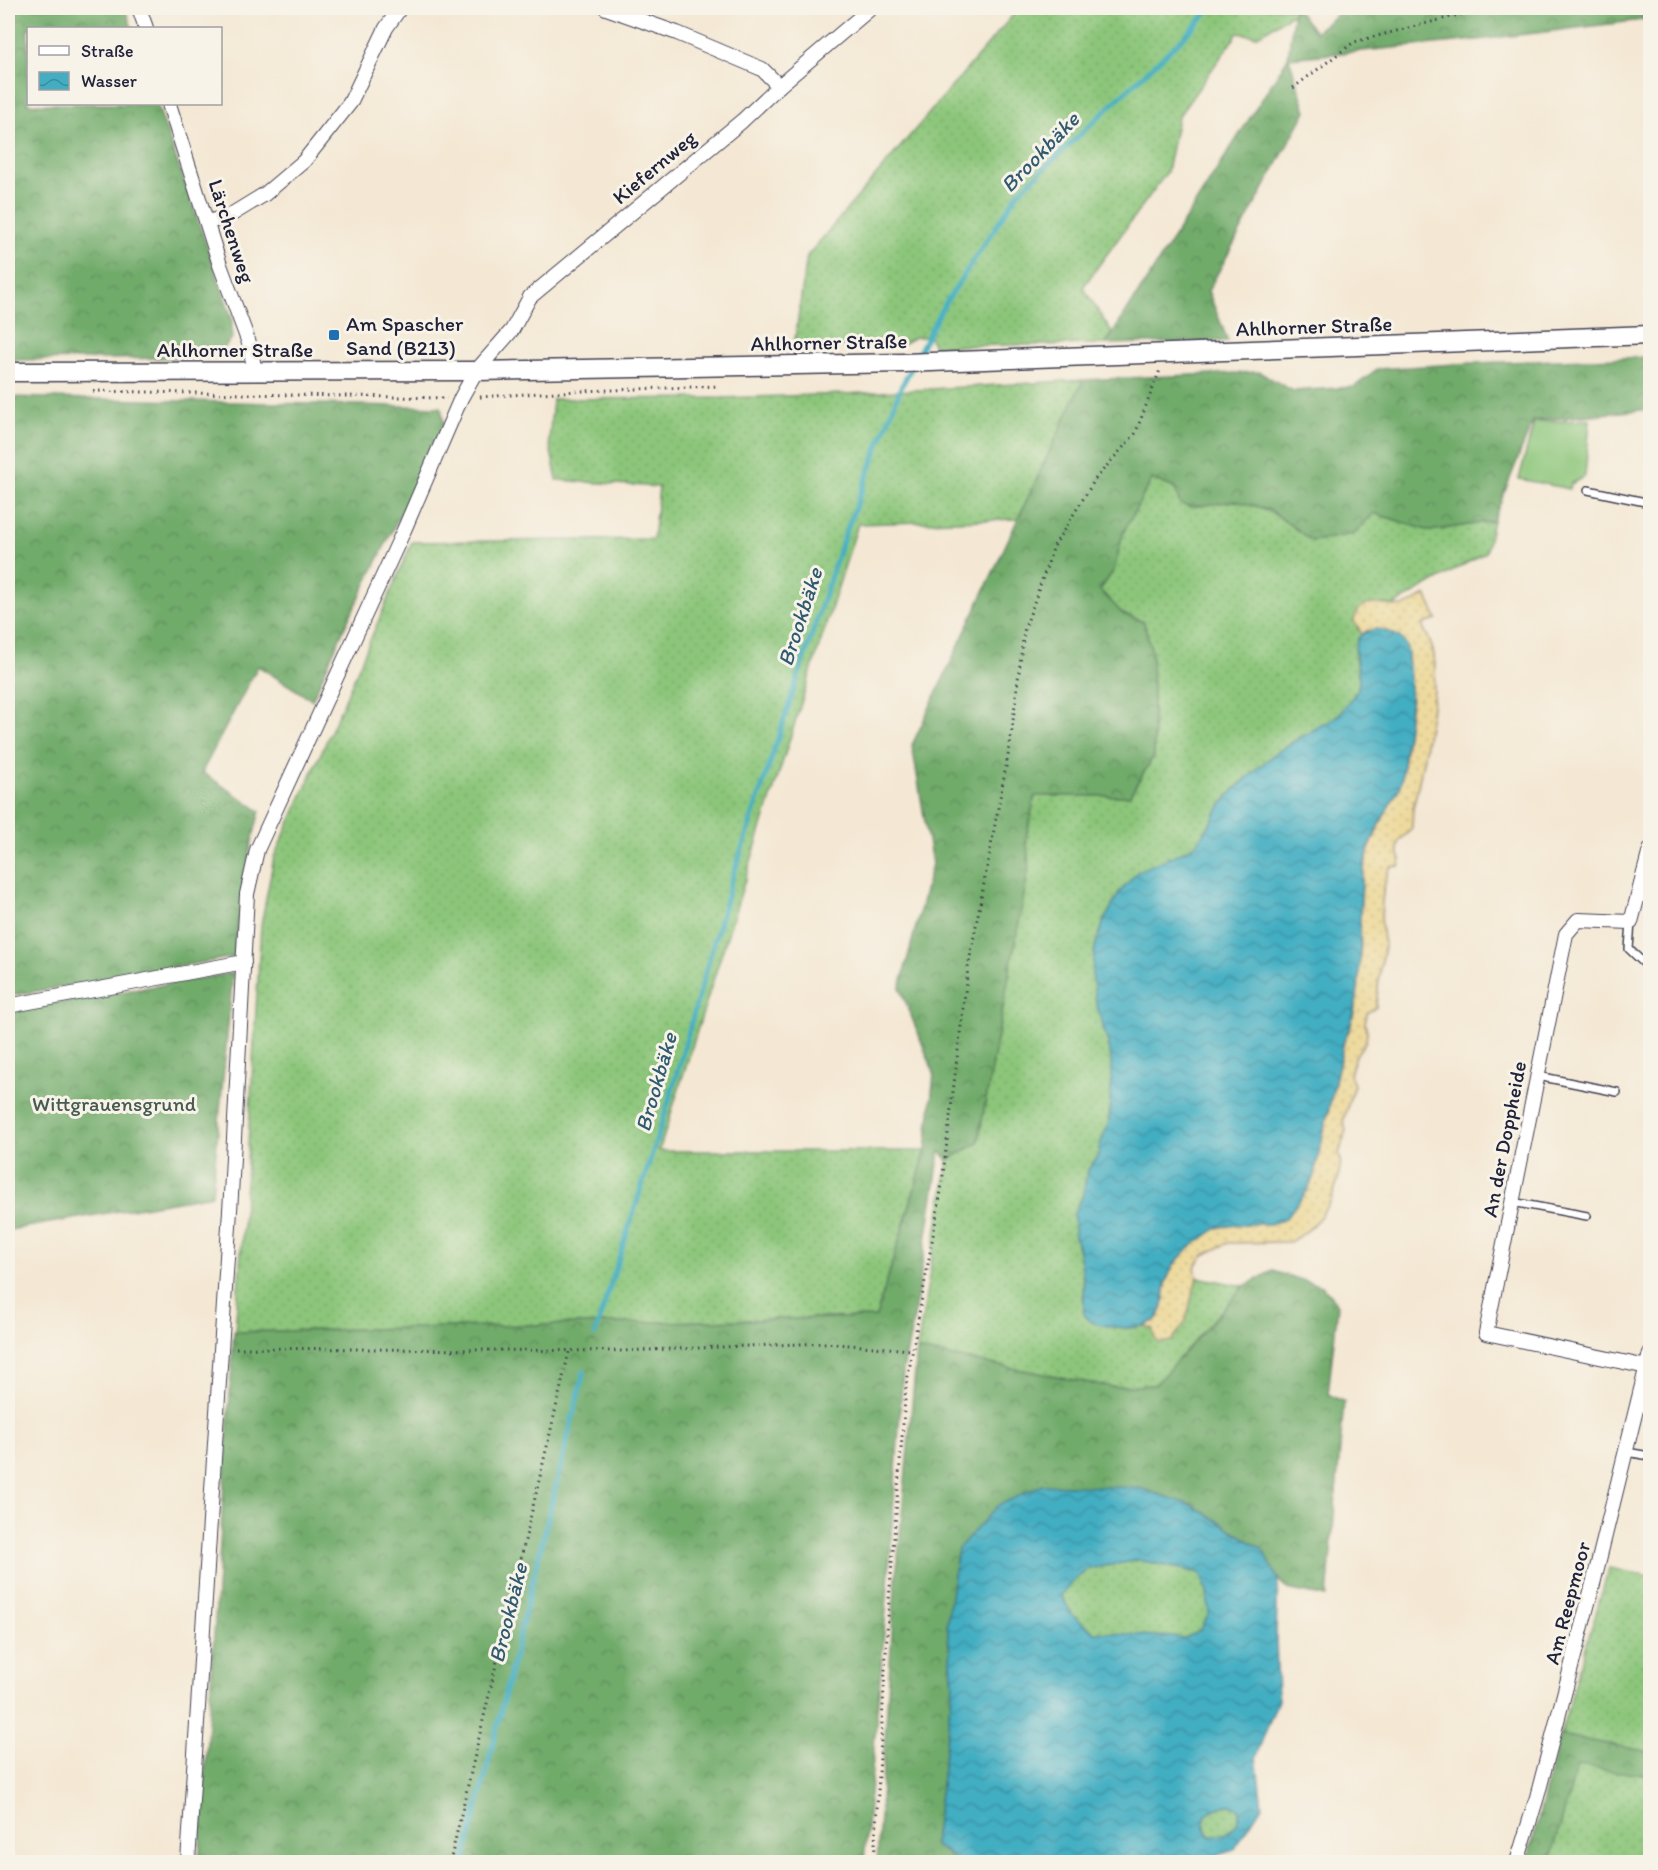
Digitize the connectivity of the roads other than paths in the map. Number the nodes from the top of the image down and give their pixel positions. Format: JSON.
{"nodes":[{"id":1,"x":139,"y":8,"type":"edge"},
{"id":2,"x":400,"y":8,"type":"edge"},
{"id":3,"x":606,"y":8,"type":"edge"},
{"id":4,"x":871,"y":8,"type":"edge"},
{"id":5,"x":146,"y":27,"type":"edge"},
{"id":6,"x":779,"y":86,"type":"junction"},
{"id":7,"x":169,"y":105,"type":"edge"},
{"id":8,"x":208,"y":222,"type":"junction"},
{"id":9,"x":1650,"y":335,"type":"edge"},
{"id":10,"x":255,"y":371,"type":"junction"},
{"id":11,"x":476,"y":371,"type":"junction"},
{"id":12,"x":8,"y":372,"type":"edge"},
{"id":13,"x":1588,"y":490,"type":"dead end"},
{"id":14,"x":1650,"y":503,"type":"edge"},
{"id":15,"x":1650,"y":850,"type":"edge"},
{"id":16,"x":1631,"y":922,"type":"junction"},
{"id":17,"x":244,"y":962,"type":"junction"},
{"id":18,"x":1650,"y":969,"type":"edge"},
{"id":19,"x":8,"y":1006,"type":"edge"},
{"id":20,"x":1538,"y":1076,"type":"junction"},
{"id":21,"x":1617,"y":1092,"type":"dead end"},
{"id":22,"x":1512,"y":1202,"type":"junction"},
{"id":23,"x":1587,"y":1216,"type":"dead end"},
{"id":24,"x":1650,"y":1353,"type":"edge"},
{"id":25,"x":1647,"y":1367,"type":"junction"},
{"id":26,"x":1626,"y":1452,"type":"junction"},
{"id":27,"x":1650,"y":1456,"type":"edge"},
{"id":28,"x":188,"y":1863,"type":"edge"},
{"id":29,"x":1517,"y":1863,"type":"edge"}],
"edges":[{"from":1,"to":5,"type":"street"},
{"from":2,"to":8,"type":"street"},
{"from":3,"to":6,"type":"street"},
{"from":4,"to":6,"type":"street","name":"Kiefernweg"},
{"from":6,"to":11,"type":"street","name":"Kiefernweg"},
{"from":7,"to":8,"type":"street","name":"Lärchenweg"},
{"from":8,"to":10,"type":"street","name":"Lärchenweg"},
{"from":9,"to":11,"type":"street","name":"Ahlhorner Straße"},
{"from":10,"to":11,"type":"street","name":"Ahlhorner Straße"},
{"from":10,"to":12,"type":"street","name":"Ahlhorner Straße"},
{"from":11,"to":17,"type":"street","name":"Kiefernweg"},
{"from":13,"to":14,"type":"lane"},
{"from":15,"to":16,"type":"street"},
{"from":16,"to":18,"type":"lane"},
{"from":16,"to":20,"type":"street","name":"An der Doppheide"},
{"from":17,"to":19,"type":"street"},
{"from":17,"to":28,"type":"street","name":"Kiefernweg"},
{"from":20,"to":21,"type":"lane"},
{"from":20,"to":22,"type":"street","name":"An der Doppheide"},
{"from":22,"to":23,"type":"lane"},
{"from":22,"to":25,"type":"street","name":"An der Doppheide"},
{"from":24,"to":25,"type":"street","name":"Am Reepmoor"},
{"from":25,"to":26,"type":"street","name":"Am Reepmoor"},
{"from":26,"to":27,"type":"lane"},
{"from":26,"to":29,"type":"street","name":"Am Reepmoor"}]}
